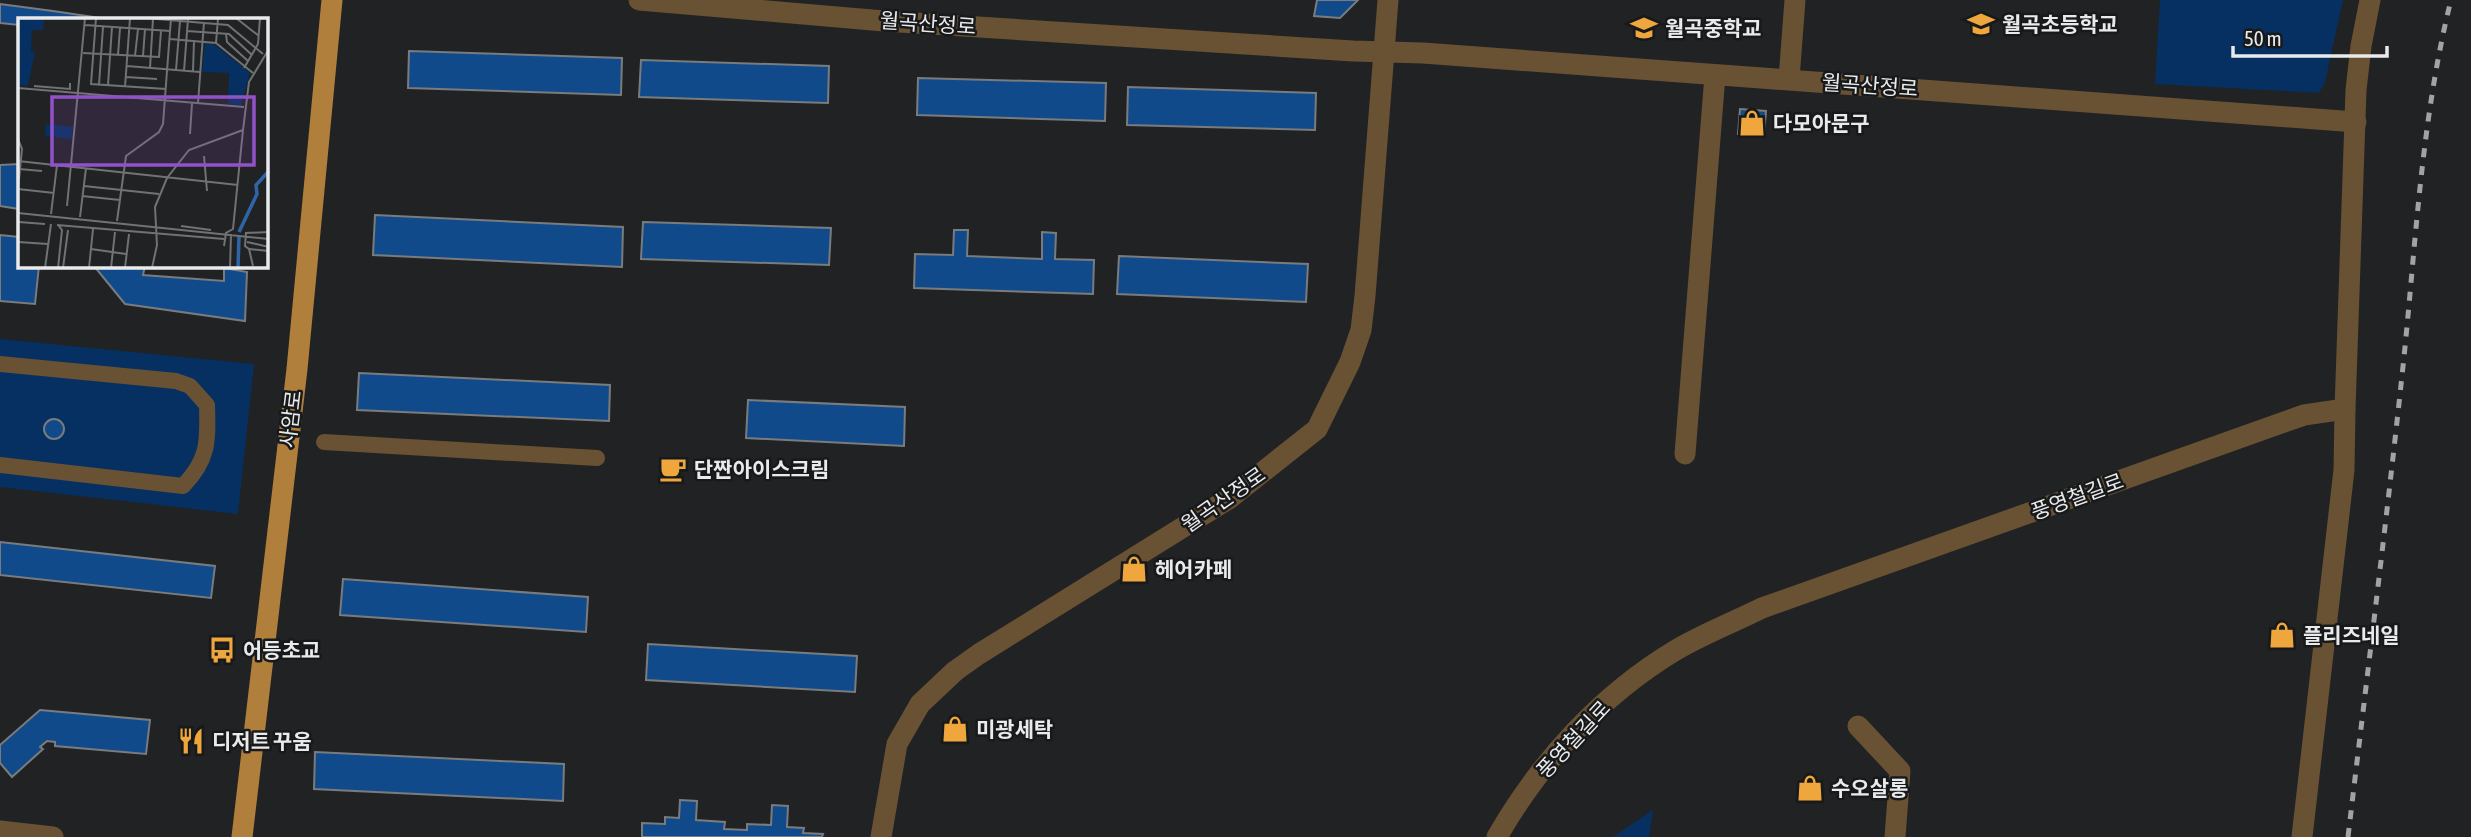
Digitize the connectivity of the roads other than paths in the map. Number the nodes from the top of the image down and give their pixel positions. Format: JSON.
{"nodes":[{"id":1,"x":332,"y":0,"type":"edge"},
{"id":2,"x":639,"y":0,"type":"edge"},
{"id":3,"x":1388,"y":0,"type":"edge"},
{"id":4,"x":1796,"y":0,"type":"edge"},
{"id":5,"x":2371,"y":0,"type":"edge"},
{"id":6,"x":1385,"y":50,"type":"junction"},
{"id":7,"x":1715,"y":75,"type":"junction"},
{"id":8,"x":1789,"y":79,"type":"junction"},
{"id":9,"x":2356,"y":122,"type":"junction"},
{"id":10,"x":0,"y":364,"type":"edge"},
{"id":11,"x":2346,"y":409,"type":"junction"},
{"id":12,"x":324,"y":442,"type":"dead end"},
{"id":13,"x":1685,"y":454,"type":"dead end"},
{"id":14,"x":597,"y":458,"type":"dead end"},
{"id":15,"x":0,"y":465,"type":"edge"},
{"id":16,"x":1858,"y":726,"type":"dead end"},
{"id":17,"x":0,"y":831,"type":"edge"},
{"id":18,"x":53,"y":837,"type":"edge"},
{"id":19,"x":242,"y":837,"type":"edge"},
{"id":20,"x":881,"y":837,"type":"edge"},
{"id":21,"x":1497,"y":837,"type":"edge"},
{"id":22,"x":1895,"y":837,"type":"edge"},
{"id":23,"x":2302,"y":837,"type":"edge"}],
"edges":[{"from":1,"to":19,"type":"main road","name":"사암로"},
{"from":2,"to":6,"type":"street","name":"월곡산정로"},
{"from":3,"to":6,"type":"street"},
{"from":4,"to":8,"type":"street"},
{"from":5,"to":9,"type":"street"},
{"from":6,"to":7,"type":"street","name":"월곡산정로"},
{"from":6,"to":20,"type":"street","name":"월곡산정로"},
{"from":7,"to":8,"type":"street","name":"월곡산정로"},
{"from":7,"to":13,"type":"street"},
{"from":8,"to":9,"type":"street","name":"월곡산정로"},
{"from":9,"to":11,"type":"street"},
{"from":10,"to":15,"type":"street"},
{"from":11,"to":21,"type":"street","name":"풍영철길로"},
{"from":11,"to":23,"type":"street"},
{"from":12,"to":14,"type":"street"},
{"from":16,"to":22,"type":"street"},
{"from":17,"to":18,"type":"street"}]}
